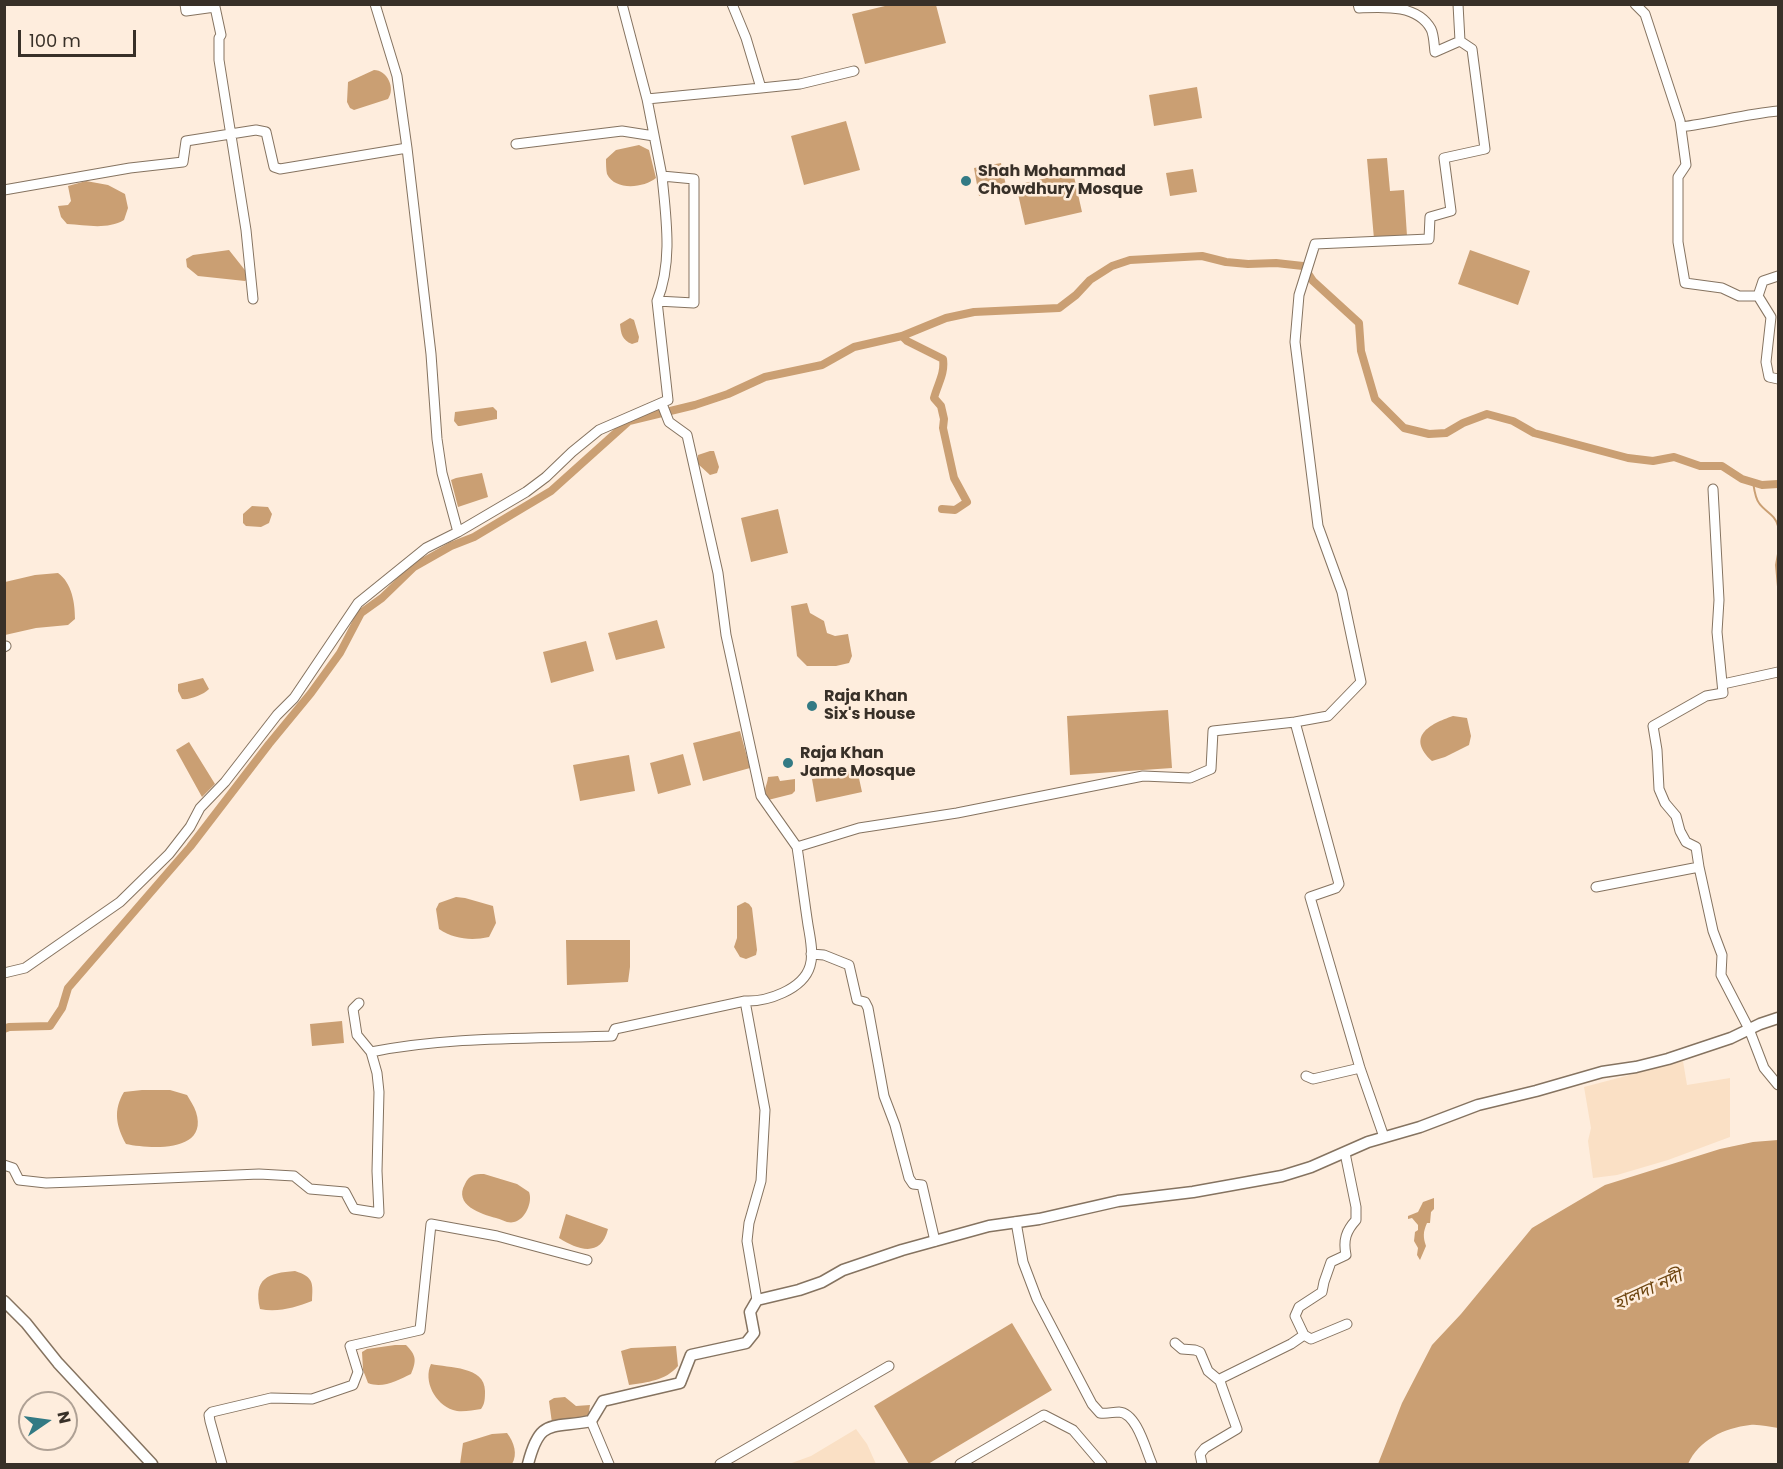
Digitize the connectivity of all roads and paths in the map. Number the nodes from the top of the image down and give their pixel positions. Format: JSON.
{"nodes":[{"id":1,"x":185,"y":4,"type":"edge"},
{"id":2,"x":375,"y":4,"type":"edge"},
{"id":3,"x":622,"y":4,"type":"edge"},
{"id":4,"x":732,"y":4,"type":"edge"},
{"id":5,"x":1358,"y":4,"type":"edge"},
{"id":6,"x":1458,"y":4,"type":"edge"},
{"id":7,"x":1635,"y":4,"type":"edge"},
{"id":8,"x":1460,"y":41,"type":"junction"},
{"id":9,"x":854,"y":71,"type":"dead end"},
{"id":10,"x":761,"y":88,"type":"junction"},
{"id":11,"x":646,"y":99,"type":"junction"},
{"id":12,"x":1779,"y":111,"type":"edge"},
{"id":13,"x":1681,"y":127,"type":"junction"},
{"id":14,"x":232,"y":134,"type":"junction"},
{"id":15,"x":654,"y":136,"type":"junction"},
{"id":16,"x":516,"y":144,"type":"dead end"},
{"id":17,"x":407,"y":148,"type":"junction"},
{"id":18,"x":662,"y":176,"type":"junction"},
{"id":19,"x":4,"y":190,"type":"edge"},
{"id":20,"x":1779,"y":276,"type":"edge"},
{"id":21,"x":1758,"y":296,"type":"junction"},
{"id":22,"x":253,"y":299,"type":"dead end"},
{"id":23,"x":657,"y":302,"type":"junction"},
{"id":24,"x":1779,"y":379,"type":"edge"},
{"id":25,"x":662,"y":404,"type":"junction"},
{"id":26,"x":1713,"y":489,"type":"dead end"},
{"id":27,"x":458,"y":532,"type":"junction"},
{"id":28,"x":1779,"y":672,"type":"edge"},
{"id":29,"x":1723,"y":684,"type":"junction"},
{"id":30,"x":1295,"y":722,"type":"junction"},
{"id":31,"x":797,"y":847,"type":"junction"},
{"id":32,"x":1699,"y":867,"type":"junction"},
{"id":33,"x":1596,"y":887,"type":"dead end"},
{"id":34,"x":811,"y":954,"type":"junction"},
{"id":35,"x":4,"y":973,"type":"edge"},
{"id":36,"x":745,"y":1001,"type":"junction"},
{"id":37,"x":359,"y":1003,"type":"dead end"},
{"id":38,"x":1779,"y":1018,"type":"edge"},
{"id":39,"x":1749,"y":1029,"type":"junction"},
{"id":40,"x":371,"y":1052,"type":"junction"},
{"id":41,"x":1360,"y":1068,"type":"junction"},
{"id":42,"x":1306,"y":1076,"type":"dead end"},
{"id":43,"x":1779,"y":1085,"type":"edge"},
{"id":44,"x":1384,"y":1137,"type":"junction"},
{"id":45,"x":1345,"y":1153,"type":"junction"},
{"id":46,"x":4,"y":1166,"type":"edge"},
{"id":47,"x":1016,"y":1222,"type":"junction"},
{"id":48,"x":935,"y":1241,"type":"junction"},
{"id":49,"x":587,"y":1260,"type":"dead end"},
{"id":50,"x":756,"y":1300,"type":"junction"},
{"id":51,"x":4,"y":1301,"type":"edge"},
{"id":52,"x":1347,"y":1324,"type":"dead end"},
{"id":53,"x":1304,"y":1335,"type":"junction"},
{"id":54,"x":1175,"y":1343,"type":"dead end"},
{"id":55,"x":889,"y":1366,"type":"dead end"},
{"id":56,"x":1220,"y":1381,"type":"junction"},
{"id":57,"x":591,"y":1421,"type":"junction"},
{"id":58,"x":152,"y":1464,"type":"edge"},
{"id":59,"x":222,"y":1464,"type":"edge"},
{"id":60,"x":528,"y":1464,"type":"edge"},
{"id":61,"x":609,"y":1464,"type":"edge"},
{"id":62,"x":720,"y":1464,"type":"edge"},
{"id":63,"x":960,"y":1464,"type":"edge"},
{"id":64,"x":1102,"y":1464,"type":"edge"},
{"id":65,"x":1152,"y":1464,"type":"edge"},
{"id":66,"x":1202,"y":1464,"type":"edge"}],
"edges":[{"from":1,"to":14,"type":"street"},
{"from":2,"to":17,"type":"street"},
{"from":3,"to":11,"type":"street"},
{"from":4,"to":10,"type":"street"},
{"from":5,"to":8,"type":"street"},
{"from":6,"to":8,"type":"street"},
{"from":7,"to":13,"type":"street"},
{"from":8,"to":30,"type":"street"},
{"from":9,"to":10,"type":"street"},
{"from":10,"to":11,"type":"street"},
{"from":11,"to":15,"type":"street"},
{"from":12,"to":13,"type":"street"},
{"from":13,"to":21,"type":"street"},
{"from":14,"to":17,"type":"street"},
{"from":14,"to":19,"type":"street"},
{"from":14,"to":22,"type":"street"},
{"from":15,"to":16,"type":"street"},
{"from":15,"to":18,"type":"street"},
{"from":17,"to":27,"type":"street"},
{"from":18,"to":23,"type":"street"},
{"from":18,"to":23,"type":"street"},
{"from":20,"to":21,"type":"street"},
{"from":21,"to":24,"type":"street"},
{"from":23,"to":25,"type":"street"},
{"from":25,"to":27,"type":"street"},
{"from":25,"to":31,"type":"street"},
{"from":26,"to":29,"type":"street"},
{"from":27,"to":35,"type":"street"},
{"from":28,"to":29,"type":"street"},
{"from":29,"to":32,"type":"street"},
{"from":30,"to":31,"type":"street"},
{"from":30,"to":41,"type":"street"},
{"from":31,"to":34,"type":"street"},
{"from":32,"to":33,"type":"street"},
{"from":32,"to":39,"type":"street"},
{"from":34,"to":36,"type":"street"},
{"from":34,"to":48,"type":"street"},
{"from":36,"to":40,"type":"street"},
{"from":36,"to":50,"type":"street"},
{"from":37,"to":40,"type":"street"},
{"from":38,"to":39,"type":"street"},
{"from":39,"to":43,"type":"street"},
{"from":39,"to":44,"type":"street"},
{"from":40,"to":46,"type":"street"},
{"from":41,"to":42,"type":"street"},
{"from":41,"to":44,"type":"street"},
{"from":44,"to":45,"type":"street"},
{"from":45,"to":47,"type":"street"},
{"from":45,"to":53,"type":"street"},
{"from":47,"to":48,"type":"street"},
{"from":47,"to":65,"type":"street"},
{"from":48,"to":50,"type":"street"},
{"from":49,"to":59,"type":"street"},
{"from":50,"to":57,"type":"street"},
{"from":51,"to":58,"type":"street"},
{"from":52,"to":53,"type":"street"},
{"from":53,"to":56,"type":"street"},
{"from":54,"to":56,"type":"street"},
{"from":55,"to":62,"type":"street"},
{"from":56,"to":66,"type":"street"},
{"from":57,"to":60,"type":"street"},
{"from":57,"to":61,"type":"street"},
{"from":63,"to":64,"type":"street"}]}
